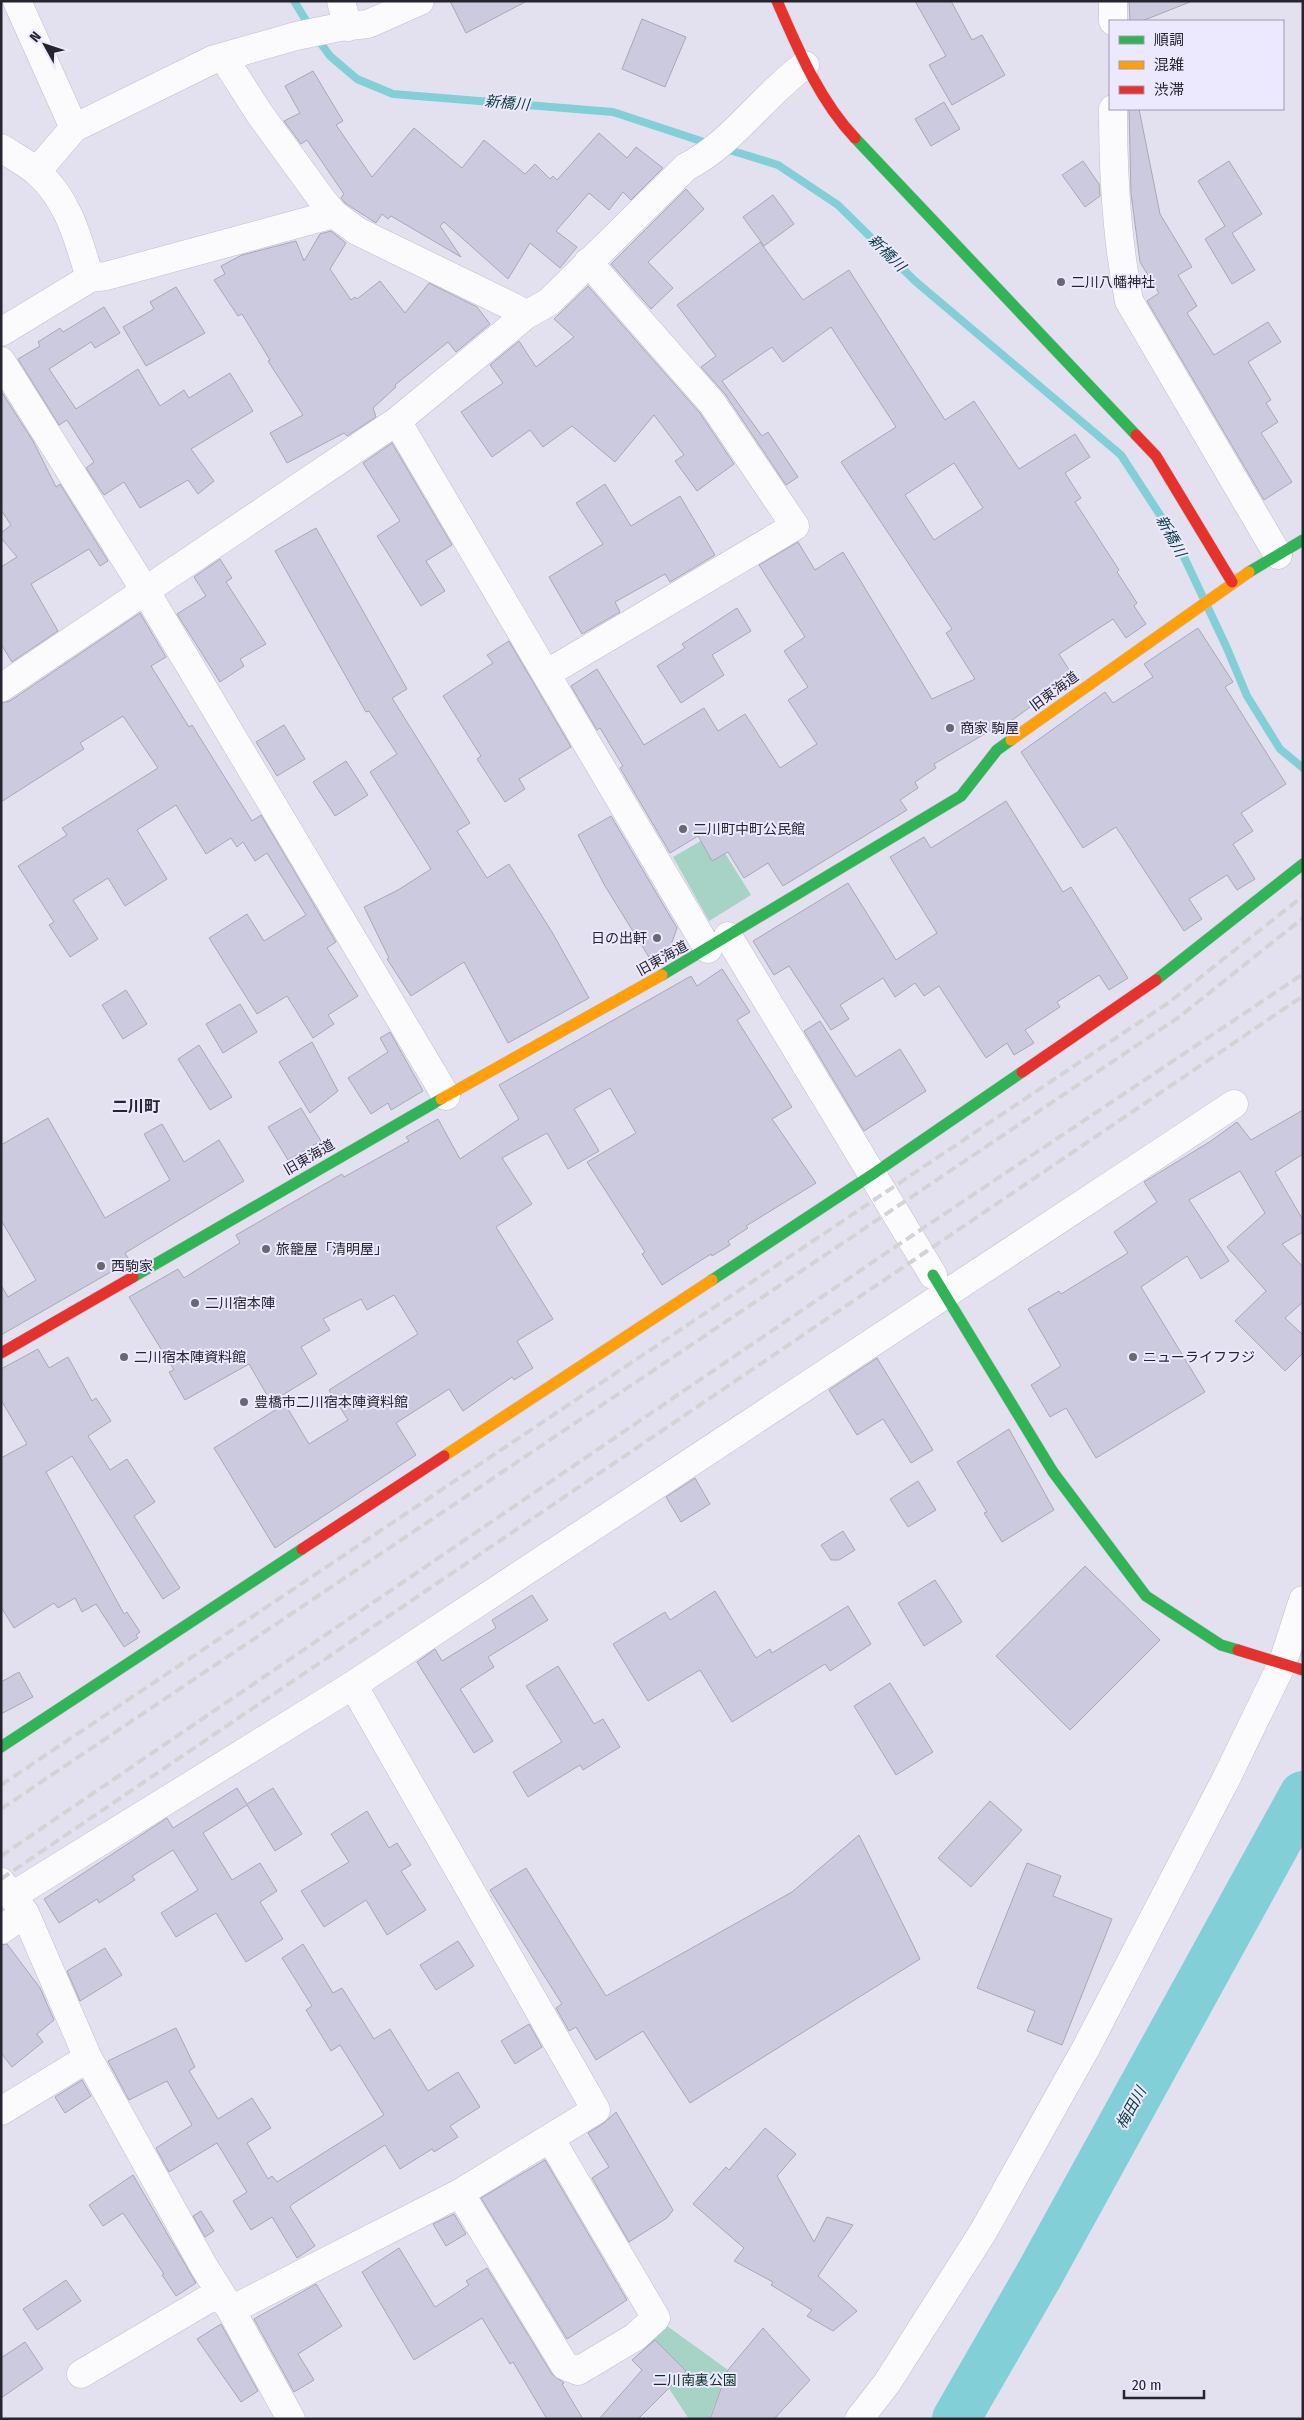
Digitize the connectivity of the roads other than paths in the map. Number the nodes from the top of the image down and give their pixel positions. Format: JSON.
{"nodes":[{"id":1,"x":17,"y":1,"type":"edge"},
{"id":2,"x":420,"y":1,"type":"edge"},
{"id":3,"x":777,"y":1,"type":"edge"},
{"id":4,"x":1113,"y":1,"type":"edge"},
{"id":5,"x":343,"y":18,"type":"edge"},
{"id":6,"x":1113,"y":20,"type":"edge"},
{"id":7,"x":226,"y":56,"type":"junction"},
{"id":8,"x":805,"y":65,"type":"junction"},
{"id":9,"x":1113,"y":110,"type":"edge"},
{"id":10,"x":74,"y":128,"type":"junction"},
{"id":11,"x":1,"y":148,"type":"edge"},
{"id":12,"x":37,"y":171,"type":"junction"},
{"id":13,"x":334,"y":214,"type":"junction"},
{"id":14,"x":588,"y":262,"type":"junction"},
{"id":15,"x":90,"y":278,"type":"junction"},
{"id":16,"x":526,"y":315,"type":"junction"},
{"id":17,"x":1,"y":332,"type":"edge"},
{"id":18,"x":1,"y":361,"type":"edge"},
{"id":19,"x":397,"y":421,"type":"junction"},
{"id":20,"x":1303,"y":540,"type":"edge"},
{"id":21,"x":1278,"y":555,"type":"junction"},
{"id":22,"x":1232,"y":582,"type":"junction"},
{"id":23,"x":146,"y":592,"type":"junction"},
{"id":24,"x":546,"y":674,"type":"junction"},
{"id":25,"x":1,"y":688,"type":"edge"},
{"id":26,"x":1303,"y":864,"type":"edge"},
{"id":27,"x":718,"y":943,"type":"junction"},
{"id":28,"x":446,"y":1096,"type":"junction"},
{"id":29,"x":1234,"y":1104,"type":"dead end"},
{"id":30,"x":873,"y":1174,"type":"junction"},
{"id":31,"x":939,"y":1285,"type":"junction"},
{"id":32,"x":1,"y":1354,"type":"edge"},
{"id":33,"x":1303,"y":1600,"type":"edge"},
{"id":34,"x":1293,"y":1666,"type":"edge"},
{"id":35,"x":353,"y":1685,"type":"junction"},
{"id":36,"x":1,"y":1747,"type":"edge"},
{"id":37,"x":13,"y":1897,"type":"edge"},
{"id":38,"x":1,"y":1930,"type":"edge"},
{"id":39,"x":88,"y":2058,"type":"junction"},
{"id":40,"x":1,"y":2111,"type":"edge"},
{"id":41,"x":550,"y":2138,"type":"junction"},
{"id":42,"x":460,"y":2193,"type":"junction"},
{"id":43,"x":225,"y":2301,"type":"junction"},
{"id":44,"x":81,"y":2374,"type":"dead end"},
{"id":45,"x":292,"y":2419,"type":"edge"},
{"id":46,"x":859,"y":2419,"type":"edge"}],
"edges":[{"from":1,"to":10,"type":"street"},
{"from":2,"to":5,"type":"street"},
{"from":3,"to":8,"type":"street"},
{"from":4,"to":6,"type":"street"},
{"from":5,"to":7,"type":"street"},
{"from":7,"to":10,"type":"street"},
{"from":7,"to":13,"type":"street"},
{"from":8,"to":14,"type":"street"},
{"from":8,"to":22,"type":"street"},
{"from":9,"to":21,"type":"street"},
{"from":10,"to":12,"type":"street"},
{"from":11,"to":12,"type":"street"},
{"from":12,"to":15,"type":"street"},
{"from":13,"to":15,"type":"street"},
{"from":13,"to":16,"type":"street"},
{"from":14,"to":16,"type":"street"},
{"from":14,"to":24,"type":"street"},
{"from":15,"to":17,"type":"street"},
{"from":16,"to":19,"type":"street"},
{"from":18,"to":23,"type":"street"},
{"from":19,"to":23,"type":"street"},
{"from":19,"to":24,"type":"street"},
{"from":20,"to":21,"type":"street","name":"旧東海道"},
{"from":21,"to":22,"type":"street","name":"旧東海道"},
{"from":22,"to":27,"type":"street","name":"旧東海道"},
{"from":23,"to":25,"type":"street"},
{"from":23,"to":28,"type":"street"},
{"from":24,"to":27,"type":"street"},
{"from":26,"to":30,"type":"street"},
{"from":27,"to":28,"type":"street","name":"旧東海道"},
{"from":27,"to":30,"type":"street"},
{"from":28,"to":32,"type":"street","name":"旧東海道"},
{"from":29,"to":31,"type":"street"},
{"from":30,"to":31,"type":"street"},
{"from":30,"to":36,"type":"street"},
{"from":31,"to":34,"type":"street"},
{"from":31,"to":35,"type":"street"},
{"from":33,"to":34,"type":"street"},
{"from":34,"to":46,"type":"street"},
{"from":35,"to":37,"type":"street"},
{"from":35,"to":41,"type":"street"},
{"from":37,"to":38,"type":"street"},
{"from":37,"to":39,"type":"street"},
{"from":39,"to":40,"type":"street"},
{"from":39,"to":43,"type":"street"},
{"from":41,"to":42,"type":"street"},
{"from":41,"to":42,"type":"street"},
{"from":42,"to":43,"type":"street"},
{"from":43,"to":44,"type":"street"},
{"from":43,"to":45,"type":"street"}]}
